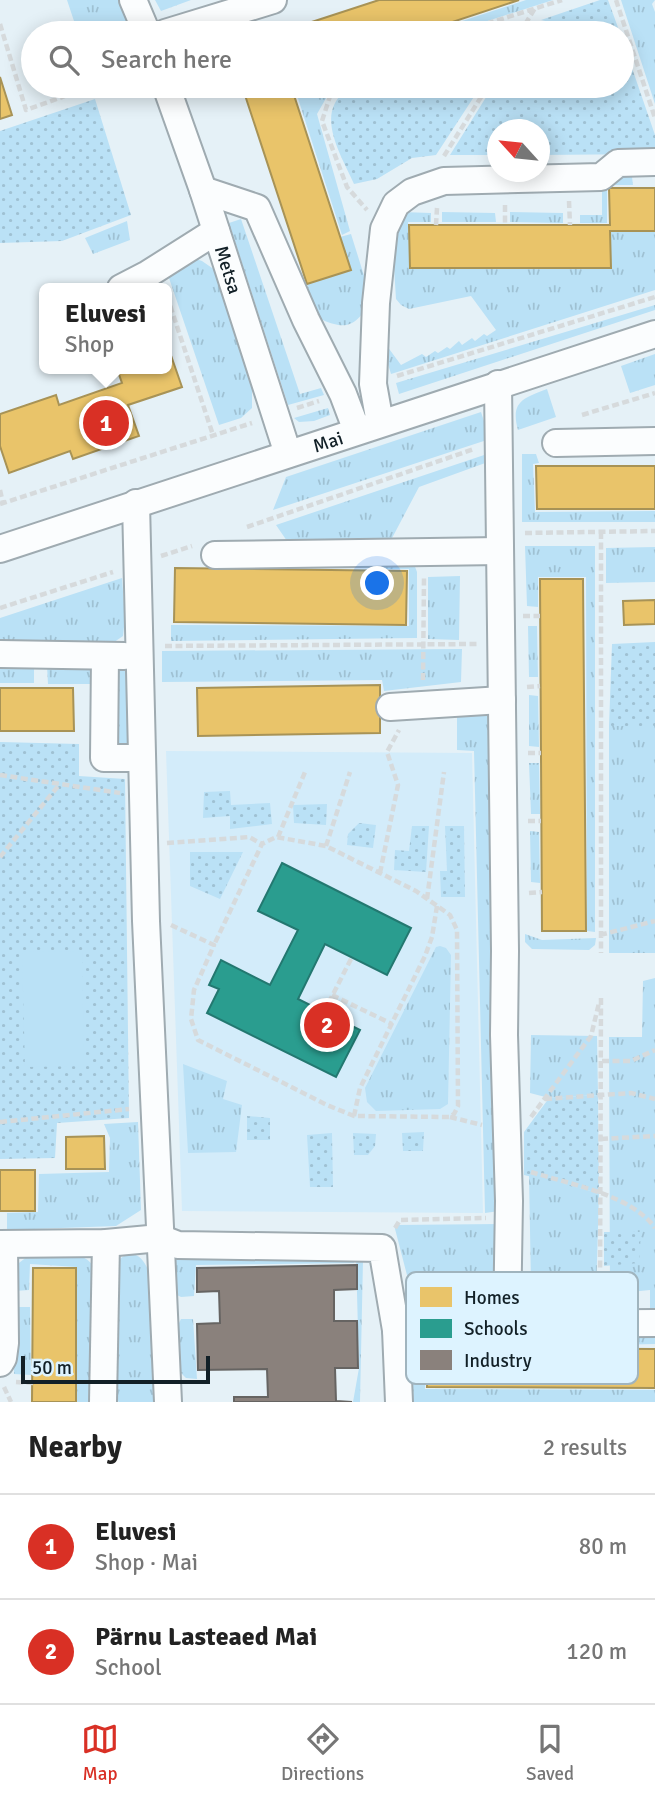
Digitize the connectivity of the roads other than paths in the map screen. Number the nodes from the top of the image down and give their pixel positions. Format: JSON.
{"nodes":[{"id":1,"x":133,"y":0,"type":"edge"},
{"id":2,"x":273,"y":0,"type":"edge"},
{"id":3,"x":142,"y":21,"type":"edge"},
{"id":4,"x":204,"y":21,"type":"edge"},
{"id":5,"x":170,"y":98,"type":"edge"},
{"id":6,"x":655,"y":162,"type":"edge"},
{"id":7,"x":203,"y":190,"type":"junction"},
{"id":8,"x":216,"y":231,"type":"junction"},
{"id":9,"x":131,"y":283,"type":"edge"},
{"id":10,"x":655,"y":334,"type":"edge"},
{"id":11,"x":498,"y":384,"type":"junction"},
{"id":12,"x":369,"y":427,"type":"junction"},
{"id":13,"x":655,"y":441,"type":"edge"},
{"id":14,"x":556,"y":443,"type":"dead end"},
{"id":15,"x":288,"y":454,"type":"junction"},
{"id":16,"x":136,"y":503,"type":"junction"},
{"id":17,"x":500,"y":542,"type":"junction"},
{"id":18,"x":0,"y":549,"type":"edge"},
{"id":19,"x":205,"y":550,"type":"road end"},
{"id":20,"x":139,"y":651,"type":"junction"},
{"id":21,"x":0,"y":654,"type":"edge"},
{"id":22,"x":106,"y":656,"type":"junction"},
{"id":23,"x":511,"y":693,"type":"junction"},
{"id":24,"x":408,"y":705,"type":"road end"},
{"id":25,"x":142,"y":758,"type":"junction"},
{"id":26,"x":160,"y":1238,"type":"junction"},
{"id":27,"x":106,"y":1243,"type":"junction"},
{"id":28,"x":2,"y":1244,"type":"edge"},
{"id":29,"x":508,"y":1272,"type":"edge"},
{"id":30,"x":406,"y":1329,"type":"edge"},
{"id":31,"x":396,"y":1330,"type":"junction"},
{"id":32,"x":1,"y":1372,"type":"edge"},
{"id":33,"x":103,"y":1402,"type":"edge"},
{"id":34,"x":168,"y":1402,"type":"edge"},
{"id":35,"x":399,"y":1402,"type":"edge"}],
"edges":[{"from":1,"to":3,"type":"street"},
{"from":2,"to":4,"type":"street"},
{"from":5,"to":7,"type":"street","name":"Metsa"},
{"from":6,"to":12,"type":"street"},
{"from":7,"to":8,"type":"street","name":"Metsa"},
{"from":7,"to":12,"type":"street"},
{"from":8,"to":9,"type":"street"},
{"from":8,"to":15,"type":"street","name":"Metsa"},
{"from":10,"to":11,"type":"street","name":"Mai"},
{"from":11,"to":12,"type":"street","name":"Mai"},
{"from":11,"to":17,"type":"street"},
{"from":12,"to":15,"type":"street","name":"Mai"},
{"from":13,"to":14,"type":"street"},
{"from":15,"to":16,"type":"street","name":"Mai"},
{"from":16,"to":18,"type":"street","name":"Mai"},
{"from":16,"to":20,"type":"street"},
{"from":17,"to":19,"type":"street"},
{"from":17,"to":23,"type":"street"},
{"from":20,"to":22,"type":"street"},
{"from":20,"to":25,"type":"street"},
{"from":21,"to":22,"type":"street"},
{"from":22,"to":25,"type":"street"},
{"from":23,"to":24,"type":"street"},
{"from":23,"to":29,"type":"street"},
{"from":25,"to":26,"type":"street"},
{"from":26,"to":27,"type":"street"},
{"from":26,"to":31,"type":"street"},
{"from":26,"to":34,"type":"street"},
{"from":27,"to":28,"type":"street"},
{"from":27,"to":33,"type":"street"},
{"from":28,"to":32,"type":"street"},
{"from":30,"to":31,"type":"street"},
{"from":31,"to":35,"type":"street"}]}
